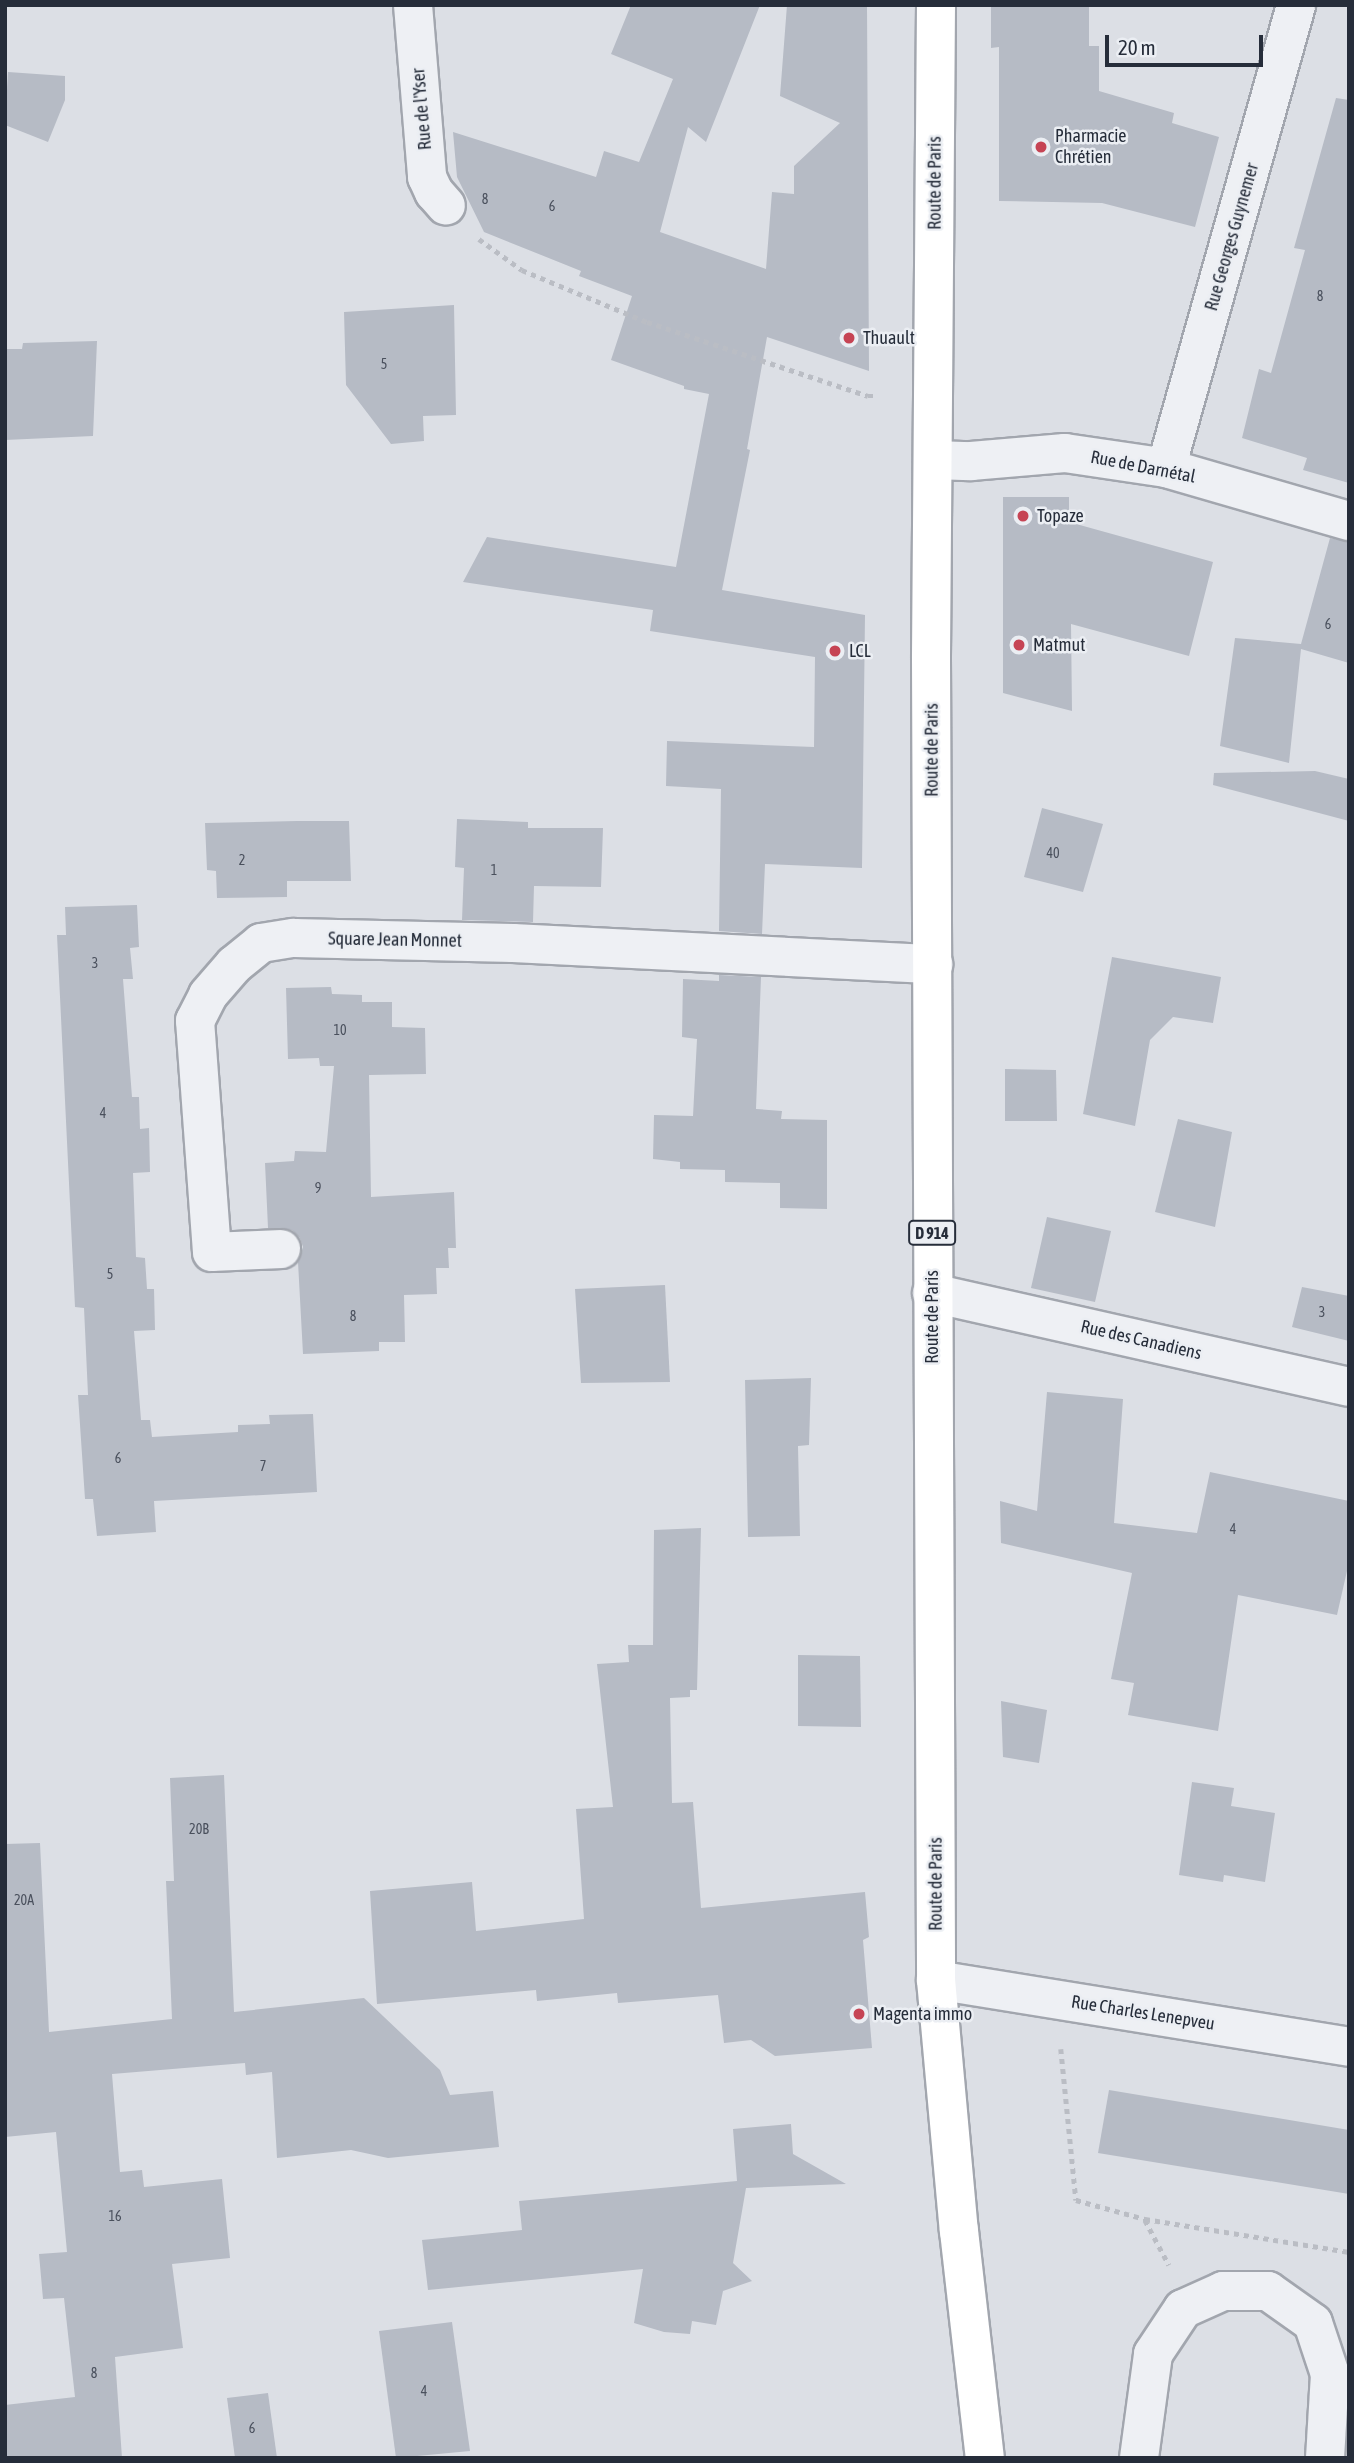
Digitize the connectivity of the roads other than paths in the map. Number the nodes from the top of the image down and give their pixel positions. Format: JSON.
{"nodes":[{"id":1,"x":413,"y":5,"type":"edge"},
{"id":2,"x":936,"y":5,"type":"edge"},
{"id":3,"x":1296,"y":5,"type":"edge"},
{"id":4,"x":446,"y":206,"type":"road end"},
{"id":5,"x":933,"y":460,"type":"junction"},
{"id":6,"x":1166,"y":468,"type":"junction"},
{"id":7,"x":1349,"y":521,"type":"edge"},
{"id":8,"x":933,"y":964,"type":"junction"},
{"id":9,"x":281,"y":1249,"type":"dead end"},
{"id":10,"x":932,"y":1293,"type":"junction"},
{"id":11,"x":1349,"y":1387,"type":"edge"},
{"id":12,"x":936,"y":1980,"type":"junction"},
{"id":13,"x":1349,"y":2047,"type":"edge"},
{"id":14,"x":985,"y":2458,"type":"edge"},
{"id":15,"x":1139,"y":2458,"type":"edge"},
{"id":16,"x":1325,"y":2458,"type":"edge"}],
"edges":[{"from":1,"to":4,"type":"street","name":"Rue de l'Yser"},
{"from":2,"to":5,"type":"main road","name":"Route de Paris","number":"D 914"},
{"from":3,"to":6,"type":"street","name":"Rue Georges Guynemer"},
{"from":5,"to":6,"type":"street","name":"Rue de Darnétal"},
{"from":5,"to":8,"type":"main road","name":"Route de Paris","number":"D 914"},
{"from":6,"to":7,"type":"street","name":"Rue de Darnétal"},
{"from":8,"to":9,"type":"street","name":"Square Jean Monnet"},
{"from":8,"to":10,"type":"main road","name":"Route de Paris","number":"D 914"},
{"from":10,"to":11,"type":"street","name":"Rue des Canadiens"},
{"from":10,"to":12,"type":"main road","name":"Route de Paris","number":"D 914"},
{"from":12,"to":13,"type":"street","name":"Rue Charles Lenepveu"},
{"from":12,"to":14,"type":"main road","name":"Route de Paris","number":"D 914"},
{"from":15,"to":16,"type":"street"}]}
